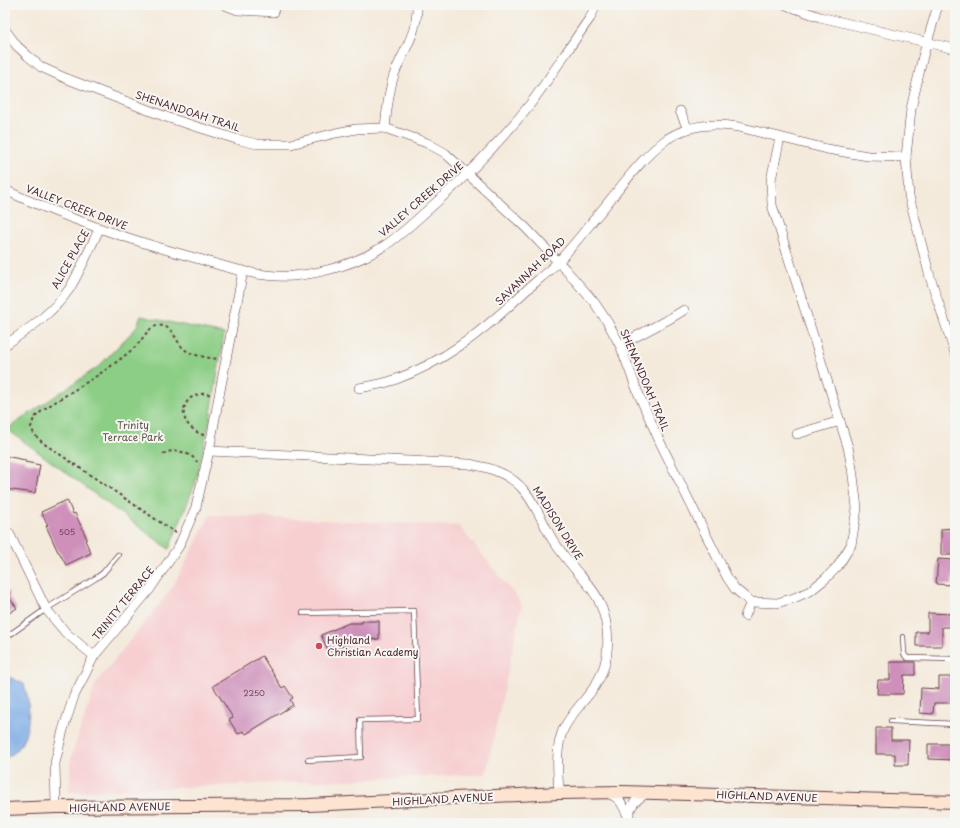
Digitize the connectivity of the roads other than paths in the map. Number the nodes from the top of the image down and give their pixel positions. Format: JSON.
{"nodes":[{"id":1,"x":225,"y":5,"type":"edge"},
{"id":2,"x":417,"y":5,"type":"edge"},
{"id":3,"x":596,"y":5,"type":"edge"},
{"id":4,"x":786,"y":5,"type":"edge"},
{"id":5,"x":938,"y":5,"type":"edge"},
{"id":6,"x":274,"y":12,"type":"dead end"},
{"id":7,"x":5,"y":30,"type":"edge"},
{"id":8,"x":928,"y":42,"type":"junction"},
{"id":9,"x":955,"y":49,"type":"edge"},
{"id":10,"x":680,"y":111,"type":"dead end"},
{"id":11,"x":385,"y":128,"type":"junction"},
{"id":12,"x":688,"y":129,"type":"junction"},
{"id":13,"x":780,"y":138,"type":"junction"},
{"id":14,"x":906,"y":157,"type":"junction"},
{"id":15,"x":468,"y":174,"type":"junction"},
{"id":16,"x":5,"y":190,"type":"edge"},
{"id":17,"x":99,"y":229,"type":"junction"},
{"id":18,"x":558,"y":261,"type":"junction"},
{"id":19,"x":243,"y":272,"type":"junction"},
{"id":20,"x":684,"y":310,"type":"dead end"},
{"id":21,"x":5,"y":345,"type":"edge"},
{"id":22,"x":620,"y":345,"type":"junction"},
{"id":23,"x":955,"y":351,"type":"edge"},
{"id":24,"x":359,"y":388,"type":"dead end"},
{"id":25,"x":840,"y":421,"type":"junction"},
{"id":26,"x":797,"y":434,"type":"dead end"},
{"id":27,"x":209,"y":451,"type":"junction"},
{"id":28,"x":6,"y":533,"type":"edge"},
{"id":29,"x":118,"y":555,"type":"dead end"},
{"id":30,"x":751,"y":602,"type":"junction"},
{"id":31,"x":46,"y":609,"type":"junction"},
{"id":32,"x":303,"y":613,"type":"dead end"},
{"id":33,"x":745,"y":616,"type":"dead end"},
{"id":34,"x":903,"y":637,"type":"dead end"},
{"id":35,"x":5,"y":638,"type":"edge"},
{"id":36,"x":94,"y":656,"type":"junction"},
{"id":37,"x":955,"y":659,"type":"edge"},
{"id":38,"x":891,"y":721,"type":"dead end"},
{"id":39,"x":955,"y":724,"type":"edge"},
{"id":40,"x":308,"y":760,"type":"dead end"},
{"id":41,"x":559,"y":793,"type":"junction"},
{"id":42,"x":606,"y":793,"type":"junction"},
{"id":43,"x":648,"y":793,"type":"junction"},
{"id":44,"x":955,"y":802,"type":"edge"},
{"id":45,"x":56,"y":808,"type":"junction"},
{"id":46,"x":5,"y":809,"type":"edge"},
{"id":47,"x":628,"y":820,"type":"edge"}],
"edges":[{"from":1,"to":6,"type":"street"},
{"from":2,"to":11,"type":"street"},
{"from":3,"to":15,"type":"street","name":"VALLEY CREEK DRIVE"},
{"from":4,"to":8,"type":"street"},
{"from":5,"to":8,"type":"street"},
{"from":7,"to":11,"type":"street","name":"SHENANDOAH TRAIL"},
{"from":8,"to":9,"type":"street"},
{"from":8,"to":14,"type":"street"},
{"from":10,"to":12,"type":"street"},
{"from":11,"to":15,"type":"street","name":"SHENANDOAH TRAIL"},
{"from":12,"to":13,"type":"street","name":"SAVANNAH ROAD"},
{"from":12,"to":18,"type":"street","name":"SAVANNAH ROAD"},
{"from":13,"to":14,"type":"street","name":"SAVANNAH ROAD"},
{"from":13,"to":25,"type":"street"},
{"from":14,"to":23,"type":"street"},
{"from":15,"to":18,"type":"street","name":"SHENANDOAH TRAIL"},
{"from":15,"to":19,"type":"street","name":"VALLEY CREEK DRIVE"},
{"from":16,"to":17,"type":"street","name":"VALLEY CREEK DRIVE"},
{"from":17,"to":19,"type":"street","name":"VALLEY CREEK DRIVE"},
{"from":17,"to":21,"type":"street","name":"ALICE PLACE"},
{"from":18,"to":22,"type":"street","name":"SHENANDOAH TRAIL"},
{"from":18,"to":24,"type":"street","name":"SAVANNAH ROAD"},
{"from":19,"to":27,"type":"street","name":"TRINITY TERRACE"},
{"from":20,"to":22,"type":"street"},
{"from":22,"to":30,"type":"street","name":"SHENANDOAH TRAIL"},
{"from":25,"to":26,"type":"street"},
{"from":25,"to":30,"type":"street"},
{"from":27,"to":36,"type":"street","name":"TRINITY TERRACE"},
{"from":27,"to":41,"type":"street","name":"MADISON DRIVE"},
{"from":28,"to":31,"type":"street"},
{"from":29,"to":31,"type":"lane"},
{"from":30,"to":33,"type":"street"},
{"from":31,"to":35,"type":"lane"},
{"from":31,"to":36,"type":"street"},
{"from":32,"to":40,"type":"lane"},
{"from":34,"to":37,"type":"lane"},
{"from":36,"to":45,"type":"street","name":"TRINITY TERRACE"},
{"from":38,"to":39,"type":"lane"},
{"from":41,"to":42,"type":"main road","name":"HIGHLAND AVENUE"},
{"from":41,"to":45,"type":"main road","name":"HIGHLAND AVENUE"},
{"from":42,"to":43,"type":"main road","name":"HIGHLAND AVENUE"},
{"from":42,"to":47,"type":"street"},
{"from":43,"to":44,"type":"main road","name":"HIGHLAND AVENUE"},
{"from":43,"to":47,"type":"street"},
{"from":45,"to":46,"type":"main road","name":"HIGHLAND AVENUE"}]}
